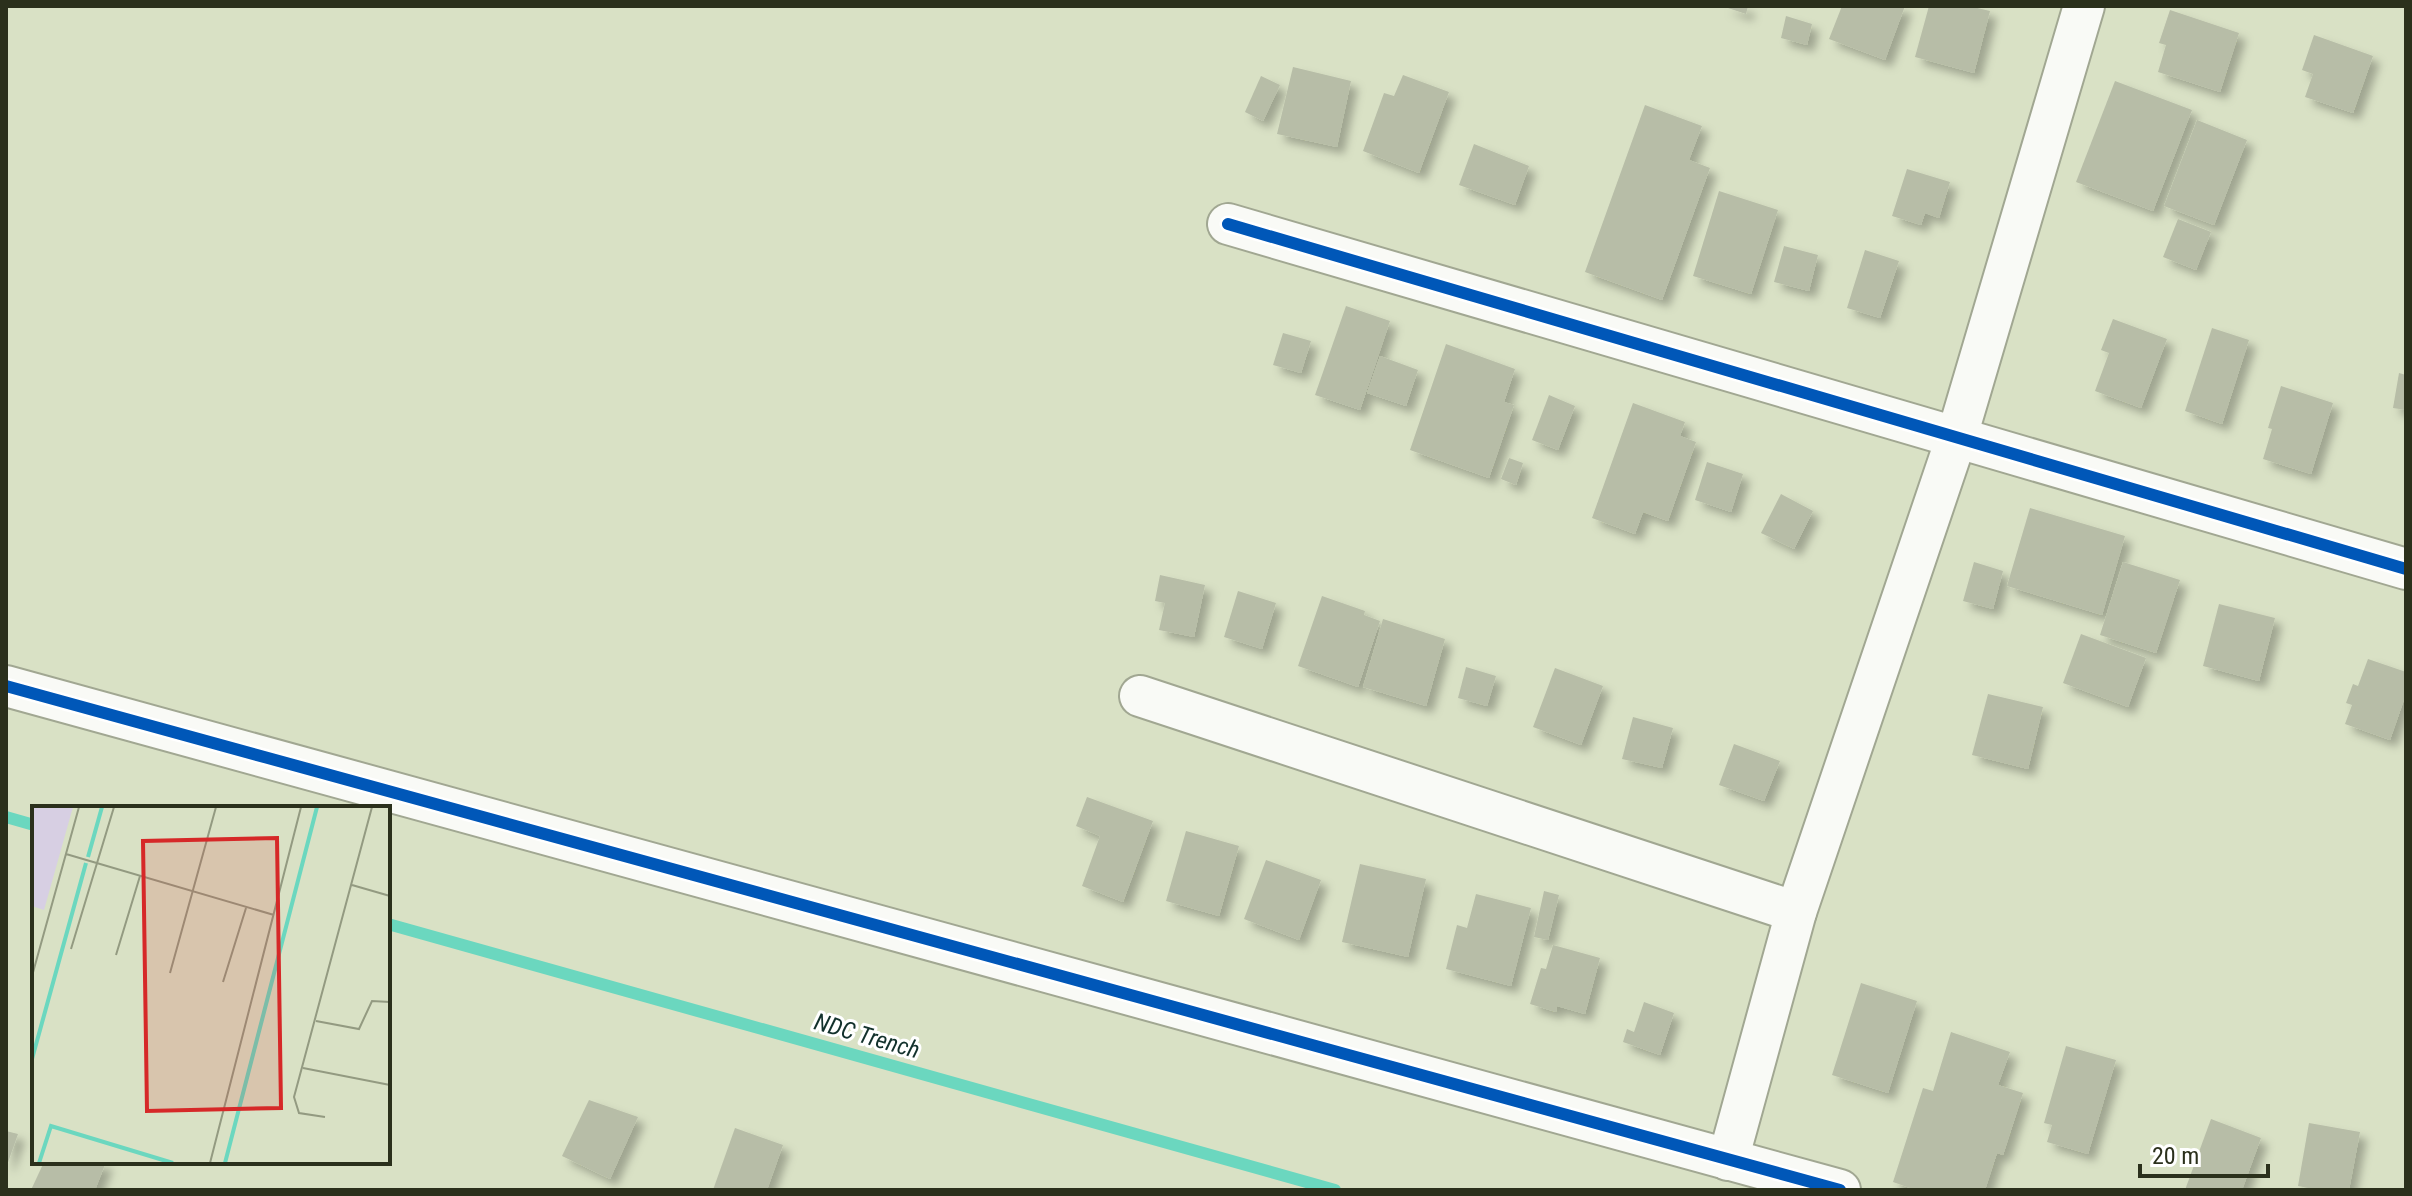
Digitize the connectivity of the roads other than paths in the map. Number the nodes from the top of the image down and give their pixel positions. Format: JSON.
{"nodes":[{"id":1,"x":2084,"y":6,"type":"edge"},
{"id":2,"x":1228,"y":224,"type":"dead end"},
{"id":3,"x":1957,"y":436,"type":"junction"},
{"id":4,"x":2406,"y":569,"type":"edge"},
{"id":5,"x":6,"y":686,"type":"edge"},
{"id":6,"x":1140,"y":696,"type":"dead end"},
{"id":7,"x":1796,"y":912,"type":"junction"},
{"id":8,"x":1728,"y":1160,"type":"junction"},
{"id":9,"x":1840,"y":1190,"type":"edge"}],
"edges":[{"from":1,"to":3,"type":"street"},
{"from":2,"to":3,"type":"street"},
{"from":3,"to":4,"type":"street"},
{"from":3,"to":7,"type":"street"},
{"from":5,"to":8,"type":"street"},
{"from":6,"to":7,"type":"street"},
{"from":7,"to":8,"type":"street"},
{"from":8,"to":9,"type":"street"}]}
